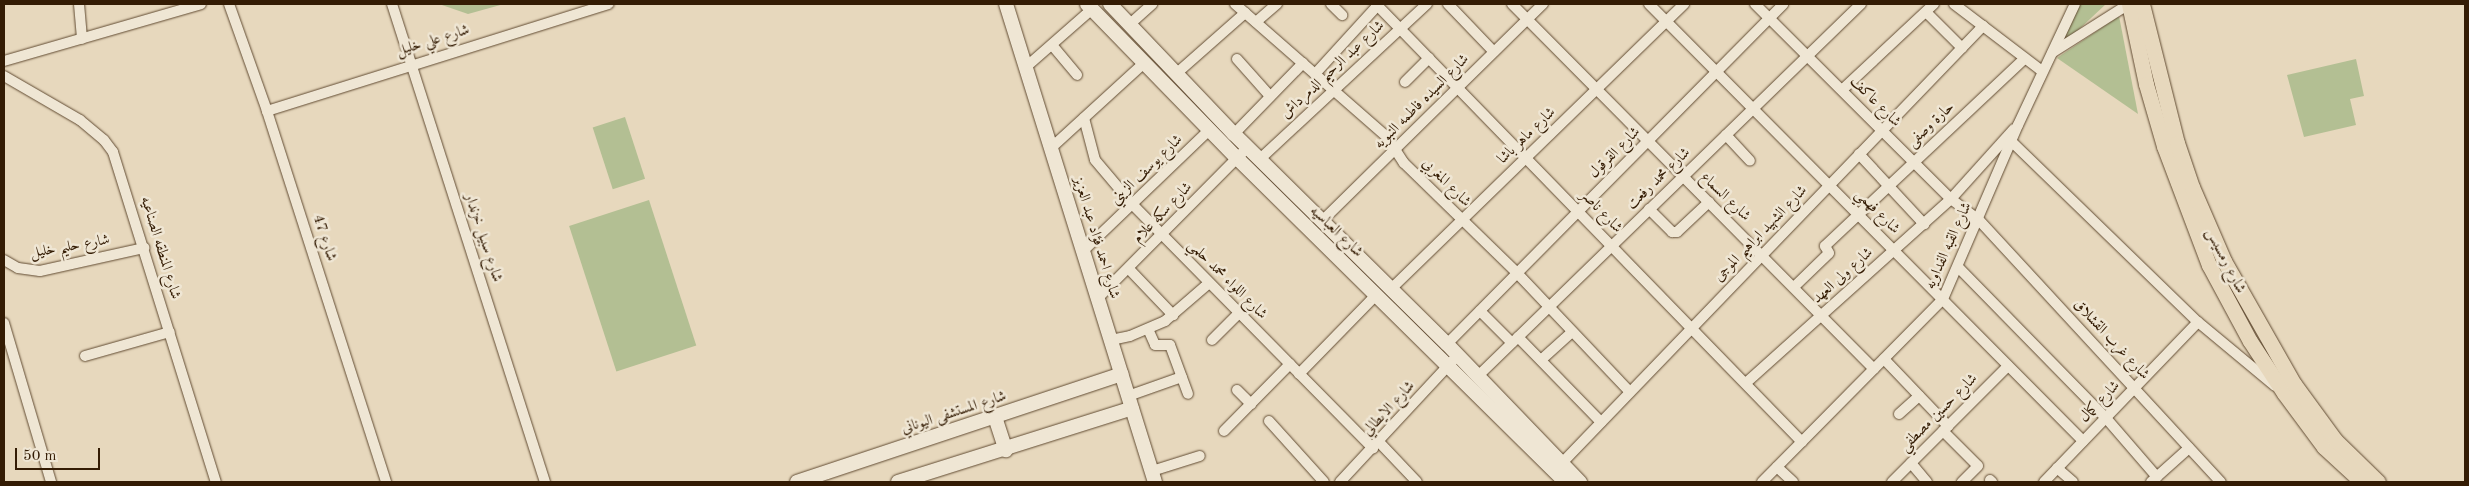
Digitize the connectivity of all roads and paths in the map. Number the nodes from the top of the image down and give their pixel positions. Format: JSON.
{"nodes":[{"id":1,"x":80,"y":4,"type":"edge"},
{"id":2,"x":201,"y":4,"type":"edge"},
{"id":3,"x":229,"y":4,"type":"edge"},
{"id":4,"x":392,"y":4,"type":"edge"},
{"id":5,"x":609,"y":4,"type":"edge"},
{"id":6,"x":1006,"y":4,"type":"edge"},
{"id":7,"x":1110,"y":4,"type":"edge"},
{"id":8,"x":1152,"y":4,"type":"edge"},
{"id":9,"x":1235,"y":4,"type":"edge"},
{"id":10,"x":1277,"y":4,"type":"edge"},
{"id":11,"x":1331,"y":4,"type":"edge"},
{"id":12,"x":1378,"y":4,"type":"edge"},
{"id":13,"x":1427,"y":4,"type":"edge"},
{"id":14,"x":1448,"y":4,"type":"edge"},
{"id":15,"x":1512,"y":4,"type":"edge"},
{"id":16,"x":1543,"y":4,"type":"edge"},
{"id":17,"x":1649,"y":4,"type":"edge"},
{"id":18,"x":1684,"y":4,"type":"edge"},
{"id":19,"x":1755,"y":4,"type":"edge"},
{"id":20,"x":1783,"y":4,"type":"edge"},
{"id":21,"x":1934,"y":4,"type":"edge"},
{"id":22,"x":1954,"y":4,"type":"edge"},
{"id":23,"x":2075,"y":4,"type":"edge"},
{"id":24,"x":2129,"y":4,"type":"edge"},
{"id":25,"x":2142,"y":4,"type":"edge"},
{"id":26,"x":1089,"y":6,"type":"edge"},
{"id":27,"x":1854,"y":6,"type":"edge"},
{"id":28,"x":1926,"y":12,"type":"junction"},
{"id":29,"x":1245,"y":13,"type":"junction"},
{"id":30,"x":1342,"y":14,"type":"dead end"},
{"id":31,"x":1769,"y":18,"type":"junction"},
{"id":32,"x":1527,"y":19,"type":"junction"},
{"id":33,"x":1666,"y":21,"type":"junction"},
{"id":34,"x":1256,"y":22,"type":"junction"},
{"id":35,"x":1130,"y":24,"type":"junction"},
{"id":36,"x":1983,"y":26,"type":"junction"},
{"id":37,"x":1400,"y":28,"type":"junction"},
{"id":38,"x":82,"y":39,"type":"junction"},
{"id":39,"x":1052,"y":45,"type":"junction"},
{"id":40,"x":1962,"y":48,"type":"junction"},
{"id":41,"x":1494,"y":52,"type":"junction"},
{"id":42,"x":2052,"y":52,"type":"junction"},
{"id":43,"x":1808,"y":56,"type":"junction"},
{"id":44,"x":1429,"y":58,"type":"junction"},
{"id":45,"x":2025,"y":58,"type":"junction"},
{"id":46,"x":1237,"y":59,"type":"dead end"},
{"id":47,"x":4,"y":61,"type":"edge"},
{"id":48,"x":412,"y":63,"type":"junction"},
{"id":49,"x":1144,"y":63,"type":"junction"},
{"id":50,"x":1303,"y":63,"type":"junction"},
{"id":51,"x":1026,"y":67,"type":"junction"},
{"id":52,"x":1716,"y":71,"type":"junction"},
{"id":53,"x":2042,"y":71,"type":"junction"},
{"id":54,"x":1177,"y":73,"type":"junction"},
{"id":55,"x":1315,"y":74,"type":"junction"},
{"id":56,"x":1077,"y":75,"type":"dead end"},
{"id":57,"x":4,"y":76,"type":"edge"},
{"id":58,"x":1405,"y":82,"type":"dead end"},
{"id":59,"x":1458,"y":87,"type":"junction"},
{"id":60,"x":1596,"y":89,"type":"junction"},
{"id":61,"x":1334,"y":90,"type":"junction"},
{"id":62,"x":1842,"y":90,"type":"junction"},
{"id":63,"x":1270,"y":96,"type":"junction"},
{"id":64,"x":1753,"y":109,"type":"junction"},
{"id":65,"x":267,"y":111,"type":"junction"},
{"id":66,"x":1084,"y":118,"type":"junction"},
{"id":67,"x":2018,"y":125,"type":"junction"},
{"id":68,"x":1209,"y":130,"type":"junction"},
{"id":69,"x":1882,"y":130,"type":"junction"},
{"id":70,"x":1234,"y":134,"type":"junction"},
{"id":71,"x":1726,"y":135,"type":"junction"},
{"id":72,"x":1648,"y":141,"type":"junction"},
{"id":73,"x":2012,"y":142,"type":"junction"},
{"id":74,"x":1248,"y":147,"type":"junction"},
{"id":75,"x":1051,"y":148,"type":"junction"},
{"id":76,"x":1394,"y":150,"type":"junction"},
{"id":77,"x":1859,"y":154,"type":"junction"},
{"id":78,"x":1526,"y":157,"type":"junction"},
{"id":79,"x":1237,"y":158,"type":"junction"},
{"id":80,"x":1260,"y":159,"type":"junction"},
{"id":81,"x":1750,"y":161,"type":"dead end"},
{"id":82,"x":1914,"y":161,"type":"junction"},
{"id":83,"x":1683,"y":177,"type":"junction"},
{"id":84,"x":1829,"y":185,"type":"junction"},
{"id":85,"x":1888,"y":185,"type":"junction"},
{"id":86,"x":1952,"y":199,"type":"junction"},
{"id":87,"x":1709,"y":202,"type":"junction"},
{"id":88,"x":1133,"y":205,"type":"junction"},
{"id":89,"x":1649,"y":209,"type":"junction"},
{"id":90,"x":1579,"y":211,"type":"junction"},
{"id":91,"x":1858,"y":214,"type":"junction"},
{"id":92,"x":1978,"y":219,"type":"junction"},
{"id":93,"x":1462,"y":220,"type":"junction"},
{"id":94,"x":1322,"y":221,"type":"junction"},
{"id":95,"x":1924,"y":224,"type":"junction"},
{"id":96,"x":1162,"y":235,"type":"junction"},
{"id":97,"x":1612,"y":245,"type":"junction"},
{"id":98,"x":144,"y":248,"type":"junction"},
{"id":99,"x":1894,"y":250,"type":"junction"},
{"id":100,"x":1083,"y":251,"type":"junction"},
{"id":101,"x":1763,"y":254,"type":"junction"},
{"id":102,"x":4,"y":260,"type":"edge"},
{"id":103,"x":1958,"y":267,"type":"junction"},
{"id":104,"x":1129,"y":269,"type":"junction"},
{"id":105,"x":1517,"y":274,"type":"junction"},
{"id":106,"x":1209,"y":283,"type":"junction"},
{"id":107,"x":1794,"y":286,"type":"junction"},
{"id":108,"x":1391,"y":289,"type":"junction"},
{"id":109,"x":1376,"y":295,"type":"junction"},
{"id":110,"x":1098,"y":298,"type":"junction"},
{"id":111,"x":1943,"y":299,"type":"junction"},
{"id":112,"x":1549,"y":307,"type":"junction"},
{"id":113,"x":1480,"y":311,"type":"junction"},
{"id":114,"x":1239,"y":313,"type":"junction"},
{"id":115,"x":1823,"y":314,"type":"junction"},
{"id":116,"x":1173,"y":315,"type":"junction"},
{"id":117,"x":2198,"y":322,"type":"junction"},
{"id":118,"x":4,"y":323,"type":"edge"},
{"id":119,"x":1693,"y":327,"type":"junction"},
{"id":120,"x":1148,"y":330,"type":"junction"},
{"id":121,"x":170,"y":332,"type":"junction"},
{"id":122,"x":1572,"y":332,"type":"junction"},
{"id":123,"x":5,"y":334,"type":"edge"},
{"id":124,"x":1111,"y":340,"type":"junction"},
{"id":125,"x":1212,"y":340,"type":"dead end"},
{"id":126,"x":1515,"y":340,"type":"junction"},
{"id":127,"x":1447,"y":344,"type":"junction"},
{"id":128,"x":85,"y":356,"type":"dead end"},
{"id":129,"x":1884,"y":359,"type":"junction"},
{"id":130,"x":1453,"y":360,"type":"junction"},
{"id":131,"x":1541,"y":360,"type":"junction"},
{"id":132,"x":1290,"y":364,"type":"junction"},
{"id":133,"x":2008,"y":366,"type":"junction"},
{"id":134,"x":1874,"y":369,"type":"junction"},
{"id":135,"x":1122,"y":374,"type":"junction"},
{"id":136,"x":1299,"y":374,"type":"junction"},
{"id":137,"x":1478,"y":376,"type":"junction"},
{"id":138,"x":1182,"y":377,"type":"junction"},
{"id":139,"x":1747,"y":382,"type":"junction"},
{"id":140,"x":2134,"y":388,"type":"junction"},
{"id":141,"x":1237,"y":390,"type":"dead end"},
{"id":142,"x":1630,"y":392,"type":"junction"},
{"id":143,"x":2284,"y":393,"type":"junction"},
{"id":144,"x":1188,"y":394,"type":"dead end"},
{"id":145,"x":1919,"y":396,"type":"junction"},
{"id":146,"x":1130,"y":402,"type":"junction"},
{"id":147,"x":1251,"y":404,"type":"junction"},
{"id":148,"x":1899,"y":414,"type":"dead end"},
{"id":149,"x":995,"y":417,"type":"junction"},
{"id":150,"x":2106,"y":418,"type":"junction"},
{"id":151,"x":1268,"y":421,"type":"dead end"},
{"id":152,"x":1601,"y":422,"type":"junction"},
{"id":153,"x":1945,"y":429,"type":"junction"},
{"id":154,"x":1224,"y":430,"type":"dead end"},
{"id":155,"x":2083,"y":441,"type":"junction"},
{"id":156,"x":1802,"y":442,"type":"junction"},
{"id":157,"x":1376,"y":445,"type":"junction"},
{"id":158,"x":2189,"y":448,"type":"junction"},
{"id":159,"x":1006,"y":450,"type":"junction"},
{"id":160,"x":1200,"y":456,"type":"dead end"},
{"id":161,"x":1562,"y":463,"type":"junction"},
{"id":162,"x":1911,"y":464,"type":"junction"},
{"id":163,"x":1776,"y":467,"type":"junction"},
{"id":164,"x":2058,"y":468,"type":"junction"},
{"id":165,"x":1153,"y":477,"type":"edge"},
{"id":166,"x":2154,"y":480,"type":"edge"},
{"id":167,"x":51,"y":482,"type":"edge"},
{"id":168,"x":216,"y":482,"type":"edge"},
{"id":169,"x":386,"y":482,"type":"edge"},
{"id":170,"x":545,"y":482,"type":"edge"},
{"id":171,"x":797,"y":482,"type":"edge"},
{"id":172,"x":898,"y":482,"type":"edge"},
{"id":173,"x":1324,"y":482,"type":"edge"},
{"id":174,"x":1340,"y":482,"type":"edge"},
{"id":175,"x":1417,"y":482,"type":"edge"},
{"id":176,"x":1565,"y":482,"type":"edge"},
{"id":177,"x":1580,"y":482,"type":"edge"},
{"id":178,"x":1762,"y":482,"type":"edge"},
{"id":179,"x":1793,"y":482,"type":"edge"},
{"id":180,"x":1892,"y":482,"type":"edge"},
{"id":181,"x":1928,"y":482,"type":"edge"},
{"id":182,"x":1962,"y":482,"type":"edge"},
{"id":183,"x":2044,"y":482,"type":"edge"},
{"id":184,"x":2073,"y":482,"type":"edge"},
{"id":185,"x":2221,"y":482,"type":"edge"},
{"id":186,"x":2362,"y":482,"type":"edge"},
{"id":187,"x":2378,"y":482,"type":"edge"}],
"edges":[{"from":1,"to":38,"type":"street"},
{"from":2,"to":38,"type":"street"},
{"from":3,"to":65,"type":"street","name":"شارع 47"},
{"from":4,"to":48,"type":"street","name":"شارع سبيل خزندار"},
{"from":5,"to":48,"type":"street","name":"شارع علي خليل"},
{"from":6,"to":51,"type":"main road","name":"شارع احمد فؤاد عبد العزيز"},
{"from":7,"to":35,"type":"main road","name":"شارع العباسيه"},
{"from":8,"to":35,"type":"street"},
{"from":9,"to":29,"type":"street","name":"شارع المغربي"},
{"from":10,"to":34,"type":"street"},
{"from":11,"to":30,"type":"street"},
{"from":12,"to":37,"type":"street","name":"شارع ناصر"},
{"from":12,"to":55,"type":"street"},
{"from":13,"to":37,"type":"street","name":"شارع عبد الرحيم الدمرداش"},
{"from":14,"to":41,"type":"street"},
{"from":15,"to":32,"type":"street","name":"شارع السماع"},
{"from":16,"to":32,"type":"street","name":"شارع السيده فاطمه النبويه"},
{"from":17,"to":33,"type":"street","name":"شارع فهمي"},
{"from":18,"to":33,"type":"street","name":"شارع ماهر باشا"},
{"from":19,"to":31,"type":"street","name":"شارع عاكف"},
{"from":20,"to":31,"type":"street","name":"شارع القرقول"},
{"from":21,"to":28,"type":"street"},
{"from":22,"to":36,"type":"street"},
{"from":23,"to":42,"type":"street","name":"شارع القبه الفداويه"},
{"from":24,"to":42,"type":"street"},
{"from":24,"to":143,"type":"main road","name":"شارع رمسيس"},
{"from":25,"to":187,"type":"main road","name":"شارع رمسيس"},
{"from":26,"to":39,"type":"street"},
{"from":26,"to":49,"type":"main road","name":"شارع العباسيه"},
{"from":27,"to":43,"type":"street","name":"شارع محمد رفعت"},
{"from":28,"to":40,"type":"street"},
{"from":28,"to":62,"type":"street"},
{"from":29,"to":34,"type":"street","name":"شارع المغربي"},
{"from":29,"to":54,"type":"street"},
{"from":31,"to":43,"type":"street","name":"شارع عاكف"},
{"from":31,"to":52,"type":"street","name":"شارع القرقول"},
{"from":32,"to":41,"type":"street","name":"شارع السيده فاطمه النبويه"},
{"from":32,"to":60,"type":"street","name":"شارع السماع"},
{"from":33,"to":52,"type":"street","name":"شارع فهمي"},
{"from":33,"to":60,"type":"street","name":"شارع ماهر باشا"},
{"from":34,"to":50,"type":"street","name":"شارع المغربي"},
{"from":35,"to":54,"type":"main road","name":"شارع العباسيه"},
{"from":36,"to":40,"type":"street","name":"شارع الشهيد ابراهيم الموجى"},
{"from":36,"to":45,"type":"street"},
{"from":37,"to":44,"type":"street","name":"شارع ناصر"},
{"from":37,"to":61,"type":"street","name":"شارع عبد الرحيم الدمرداش"},
{"from":38,"to":47,"type":"street"},
{"from":39,"to":51,"type":"street"},
{"from":39,"to":56,"type":"street"},
{"from":40,"to":69,"type":"street","name":"شارع الشهيد ابراهيم الموجى"},
{"from":41,"to":59,"type":"street","name":"شارع السيده فاطمه النبويه"},
{"from":42,"to":53,"type":"street","name":"شارع القبه الفداويه"},
{"from":43,"to":62,"type":"street","name":"شارع عاكف"},
{"from":43,"to":64,"type":"street","name":"شارع محمد رفعت"},
{"from":44,"to":58,"type":"street"},
{"from":44,"to":59,"type":"street","name":"شارع ناصر"},
{"from":45,"to":53,"type":"street"},
{"from":45,"to":82,"type":"street","name":"حارة وصفى"},
{"from":46,"to":63,"type":"street"},
{"from":48,"to":65,"type":"street","name":"شارع علي خليل"},
{"from":48,"to":170,"type":"street","name":"شارع سبيل خزندار"},
{"from":49,"to":66,"type":"street"},
{"from":49,"to":68,"type":"main road","name":"شارع العباسيه"},
{"from":50,"to":55,"type":"street","name":"شارع المغربي"},
{"from":50,"to":63,"type":"street"},
{"from":51,"to":75,"type":"main road","name":"شارع احمد فؤاد عبد العزيز"},
{"from":52,"to":64,"type":"street","name":"شارع فهمي"},
{"from":52,"to":72,"type":"street","name":"شارع القرقول"},
{"from":53,"to":67,"type":"street","name":"شارع القبه الفداويه"},
{"from":54,"to":70,"type":"main road","name":"شارع العباسيه"},
{"from":55,"to":61,"type":"street","name":"شارع المغربي"},
{"from":57,"to":98,"type":"street","name":"شارع المنطقه الصناعيه"},
{"from":59,"to":76,"type":"street","name":"شارع السيده فاطمه النبويه"},
{"from":59,"to":78,"type":"street","name":"شارع ناصر"},
{"from":60,"to":72,"type":"street","name":"شارع السماع"},
{"from":60,"to":78,"type":"street","name":"شارع ماهر باشا"},
{"from":61,"to":76,"type":"street","name":"شارع المغربي"},
{"from":61,"to":80,"type":"street","name":"شارع عبد الرحيم الدمرداش"},
{"from":62,"to":69,"type":"street","name":"شارع عاكف"},
{"from":63,"to":70,"type":"street"},
{"from":64,"to":71,"type":"street","name":"شارع محمد رفعت"},
{"from":64,"to":84,"type":"street","name":"شارع فهمي"},
{"from":65,"to":169,"type":"street","name":"شارع 47"},
{"from":66,"to":75,"type":"street"},
{"from":66,"to":88,"type":"street","name":"شارع اللواء محمد حلمي"},
{"from":67,"to":73,"type":"street","name":"شارع القبه الفداويه"},
{"from":67,"to":86,"type":"street","name":"شارع ولى العهد"},
{"from":68,"to":79,"type":"main road","name":"شارع العباسيه"},
{"from":68,"to":88,"type":"street","name":"شارع يوسف الزيني"},
{"from":69,"to":77,"type":"street","name":"شارع الشهيد ابراهيم الموجى"},
{"from":69,"to":82,"type":"street","name":"شارع عاكف"},
{"from":70,"to":74,"type":"main road","name":"شارع العباسيه"},
{"from":71,"to":81,"type":"street"},
{"from":71,"to":83,"type":"street","name":"شارع محمد رفعت"},
{"from":72,"to":83,"type":"street","name":"شارع السماع"},
{"from":72,"to":90,"type":"street","name":"شارع القرقول"},
{"from":73,"to":92,"type":"street","name":"شارع القبه الفداويه"},
{"from":73,"to":117,"type":"street","name":"شارع رمسيس"},
{"from":74,"to":79,"type":"street","name":"شارع سكه علام"},
{"from":74,"to":80,"type":"main road","name":"شارع العباسيه"},
{"from":75,"to":100,"type":"main road","name":"شارع احمد فؤاد عبد العزيز"},
{"from":76,"to":93,"type":"street","name":"شارع المغربي"},
{"from":76,"to":94,"type":"street","name":"شارع السيده فاطمه النبويه"},
{"from":77,"to":84,"type":"street","name":"شارع الشهيد ابراهيم الموجى"},
{"from":77,"to":85,"type":"street"},
{"from":78,"to":90,"type":"street","name":"شارع ناصر"},
{"from":78,"to":93,"type":"street","name":"شارع ماهر باشا"},
{"from":79,"to":96,"type":"street","name":"شارع سكه علام"},
{"from":79,"to":109,"type":"main road","name":"شارع العباسيه"},
{"from":80,"to":94,"type":"main road","name":"شارع العباسيه"},
{"from":82,"to":85,"type":"street","name":"حارة وصفى"},
{"from":82,"to":86,"type":"street","name":"شارع عاكف"},
{"from":83,"to":87,"type":"street","name":"شارع السماع"},
{"from":83,"to":89,"type":"street","name":"شارع محمد رفعت"},
{"from":84,"to":91,"type":"street","name":"شارع فهمي"},
{"from":84,"to":101,"type":"street","name":"شارع الشهيد ابراهيم الموجى"},
{"from":85,"to":91,"type":"street","name":"حارة وصفى"},
{"from":85,"to":95,"type":"street"},
{"from":86,"to":92,"type":"street","name":"شارع عاكف"},
{"from":86,"to":95,"type":"street","name":"شارع ولى العهد"},
{"from":87,"to":89,"type":"street"},
{"from":87,"to":101,"type":"street","name":"شارع السماع"},
{"from":88,"to":96,"type":"street","name":"شارع اللواء محمد حلمي"},
{"from":88,"to":100,"type":"street","name":"شارع يوسف الزيني"},
{"from":89,"to":97,"type":"street","name":"شارع محمد رفعت"},
{"from":90,"to":97,"type":"street","name":"شارع ناصر"},
{"from":90,"to":105,"type":"street","name":"شارع القرقول"},
{"from":91,"to":99,"type":"street","name":"شارع فهمي"},
{"from":91,"to":107,"type":"street","name":"حارة وصفى"},
{"from":92,"to":103,"type":"street","name":"شارع القبه الفداويه"},
{"from":92,"to":140,"type":"street","name":"شارع غرب القشلاق"},
{"from":93,"to":105,"type":"street","name":"شارع المغربي"},
{"from":93,"to":108,"type":"street","name":"شارع ماهر باشا"},
{"from":94,"to":108,"type":"main road","name":"شارع العباسيه"},
{"from":95,"to":99,"type":"street","name":"شارع ولى العهد"},
{"from":96,"to":104,"type":"street","name":"شارع سكه علام"},
{"from":96,"to":106,"type":"street","name":"شارع اللواء محمد حلمي"},
{"from":97,"to":112,"type":"street","name":"شارع محمد رفعت"},
{"from":97,"to":119,"type":"street","name":"شارع ناصر"},
{"from":98,"to":102,"type":"street","name":"شارع حليم خليل"},
{"from":98,"to":121,"type":"street","name":"شارع المنطقه الصناعيه"},
{"from":99,"to":111,"type":"street","name":"شارع فهمي"},
{"from":99,"to":115,"type":"street","name":"شارع ولى العهد"},
{"from":100,"to":110,"type":"main road","name":"شارع احمد فؤاد عبد العزيز"},
{"from":101,"to":107,"type":"street","name":"شارع السماع"},
{"from":101,"to":119,"type":"street","name":"شارع الشهيد ابراهيم الموجى"},
{"from":103,"to":111,"type":"street","name":"شارع القبه الفداويه"},
{"from":103,"to":150,"type":"street"},
{"from":104,"to":110,"type":"street","name":"شارع سكه علام"},
{"from":104,"to":116,"type":"street"},
{"from":105,"to":112,"type":"street","name":"شارع المغربي"},
{"from":105,"to":113,"type":"street","name":"شارع القرقول"},
{"from":106,"to":114,"type":"street","name":"شارع اللواء محمد حلمي"},
{"from":106,"to":116,"type":"street"},
{"from":107,"to":115,"type":"street","name":"شارع السماع"},
{"from":108,"to":127,"type":"main road","name":"شارع العباسيه"},
{"from":109,"to":130,"type":"main road","name":"شارع العباسيه"},
{"from":109,"to":136,"type":"street"},
{"from":110,"to":124,"type":"main road","name":"شارع احمد فؤاد عبد العزيز"},
{"from":111,"to":129,"type":"street","name":"شارع القبه الفداويه"},
{"from":111,"to":133,"type":"street","name":"شارع فهمي"},
{"from":112,"to":122,"type":"street","name":"شارع المغربي"},
{"from":112,"to":126,"type":"street","name":"شارع محمد رفعت"},
{"from":113,"to":126,"type":"street"},
{"from":113,"to":127,"type":"street","name":"شارع القرقول"},
{"from":114,"to":125,"type":"street"},
{"from":114,"to":132,"type":"street","name":"شارع اللواء محمد حلمي"},
{"from":115,"to":134,"type":"street","name":"شارع السماع"},
{"from":115,"to":139,"type":"street","name":"شارع ولى العهد"},
{"from":116,"to":120,"type":"street"},
{"from":117,"to":140,"type":"street","name":"شارع كمال"},
{"from":117,"to":143,"type":"street","name":"شارع رمسيس"},
{"from":118,"to":123,"type":"street"},
{"from":119,"to":139,"type":"street","name":"شارع ناصر"},
{"from":119,"to":142,"type":"street","name":"شارع الشهيد ابراهيم الموجى"},
{"from":120,"to":124,"type":"street"},
{"from":120,"to":138,"type":"street"},
{"from":121,"to":128,"type":"street"},
{"from":121,"to":168,"type":"street","name":"شارع المنطقه الصناعيه"},
{"from":122,"to":131,"type":"street"},
{"from":122,"to":142,"type":"street","name":"شارع المغربي"},
{"from":123,"to":167,"type":"street"},
{"from":124,"to":135,"type":"main road","name":"شارع احمد فؤاد عبد العزيز"},
{"from":126,"to":131,"type":"street"},
{"from":126,"to":137,"type":"street","name":"شارع محمد رفعت"},
{"from":127,"to":130,"type":"main road","name":"شارع العباسيه"},
{"from":129,"to":134,"type":"street","name":"شارع القبه الفداويه"},
{"from":129,"to":145,"type":"street"},
{"from":130,"to":137,"type":"main road","name":"شارع العباسيه"},
{"from":130,"to":157,"type":"street","name":"شارع الايطالي"},
{"from":130,"to":176,"type":"main road","name":"شارع العباسيه"},
{"from":131,"to":152,"type":"street"},
{"from":132,"to":136,"type":"street","name":"شارع اللواء محمد حلمي"},
{"from":132,"to":147,"type":"street"},
{"from":133,"to":153,"type":"street","name":"شارع حسين مصطفي"},
{"from":133,"to":155,"type":"street","name":"شارع فهمي"},
{"from":134,"to":156,"type":"street","name":"شارع القبه الفداويه"},
{"from":135,"to":146,"type":"main road","name":"شارع احمد فؤاد عبد العزيز"},
{"from":135,"to":149,"type":"main road","name":"شارع المستشفى اليوناني"},
{"from":136,"to":157,"type":"street","name":"شارع اللواء محمد حلمي"},
{"from":137,"to":161,"type":"main road","name":"شارع العباسيه"},
{"from":138,"to":144,"type":"street"},
{"from":138,"to":146,"type":"street"},
{"from":139,"to":156,"type":"street","name":"شارع ناصر"},
{"from":140,"to":150,"type":"street","name":"شارع كمال"},
{"from":140,"to":158,"type":"street","name":"شارع غرب القشلاق"},
{"from":141,"to":147,"type":"street"},
{"from":142,"to":152,"type":"street","name":"شارع الشهيد ابراهيم الموجى"},
{"from":143,"to":186,"type":"main road","name":"شارع رمسيس"},
{"from":145,"to":148,"type":"street"},
{"from":145,"to":153,"type":"street"},
{"from":146,"to":159,"type":"main road"},
{"from":146,"to":165,"type":"main road","name":"شارع احمد فؤاد عبد العزيز"},
{"from":147,"to":154,"type":"street"},
{"from":149,"to":159,"type":"main road"},
{"from":149,"to":171,"type":"main road","name":"شارع المستشفى اليوناني"},
{"from":150,"to":155,"type":"street","name":"شارع كمال"},
{"from":150,"to":166,"type":"street"},
{"from":151,"to":173,"type":"street"},
{"from":152,"to":161,"type":"street","name":"شارع الشهيد ابراهيم الموجى"},
{"from":153,"to":162,"type":"street","name":"شارع حسين مصطفي"},
{"from":153,"to":182,"type":"street"},
{"from":155,"to":164,"type":"street","name":"شارع كمال"},
{"from":156,"to":163,"type":"street","name":"شارع القبه الفداويه"},
{"from":157,"to":174,"type":"street","name":"شارع الايطالي"},
{"from":157,"to":175,"type":"street","name":"شارع اللواء محمد حلمي"},
{"from":158,"to":166,"type":"street"},
{"from":158,"to":185,"type":"street","name":"شارع غرب القشلاق"},
{"from":159,"to":172,"type":"main road"},
{"from":160,"to":165,"type":"street"},
{"from":161,"to":177,"type":"main road","name":"شارع العباسيه"},
{"from":162,"to":180,"type":"street","name":"شارع حسين مصطفي"},
{"from":162,"to":181,"type":"street"},
{"from":163,"to":178,"type":"street","name":"شارع القبه الفداويه"},
{"from":163,"to":179,"type":"street"},
{"from":164,"to":183,"type":"street","name":"شارع كمال"},
{"from":164,"to":184,"type":"street"}]}
